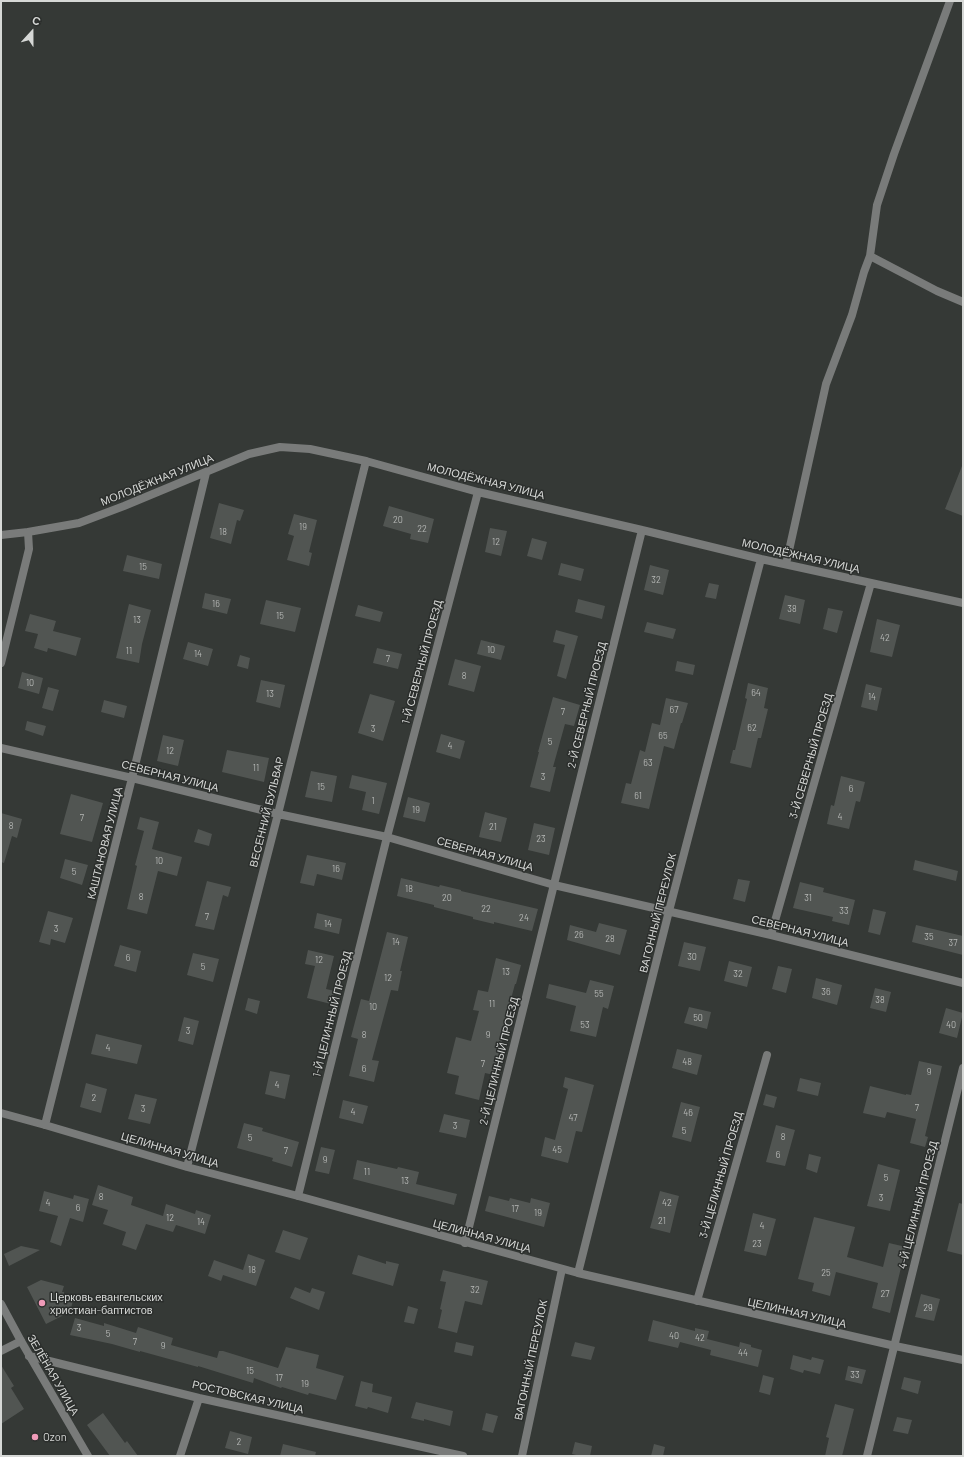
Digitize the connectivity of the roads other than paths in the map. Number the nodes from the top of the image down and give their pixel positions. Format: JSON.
{"nodes":[{"id":1,"x":950,"y":1,"type":"edge"},
{"id":2,"x":870,"y":256,"type":"junction"},
{"id":3,"x":963,"y":302,"type":"edge"},
{"id":4,"x":366,"y":461,"type":"junction"},
{"id":5,"x":206,"y":472,"type":"junction"},
{"id":6,"x":478,"y":492,"type":"junction"},
{"id":7,"x":642,"y":530,"type":"junction"},
{"id":8,"x":28,"y":532,"type":"junction"},
{"id":9,"x":1,"y":535,"type":"edge"},
{"id":10,"x":761,"y":559,"type":"junction"},
{"id":11,"x":786,"y":564,"type":"junction"},
{"id":12,"x":871,"y":584,"type":"junction"},
{"id":13,"x":963,"y":603,"type":"edge"},
{"id":14,"x":1,"y":663,"type":"edge"},
{"id":15,"x":1,"y":748,"type":"edge"},
{"id":16,"x":132,"y":778,"type":"junction"},
{"id":17,"x":278,"y":814,"type":"junction"},
{"id":18,"x":387,"y":837,"type":"junction"},
{"id":19,"x":554,"y":885,"type":"junction"},
{"id":20,"x":670,"y":911,"type":"junction"},
{"id":21,"x":771,"y":935,"type":"junction"},
{"id":22,"x":963,"y":983,"type":"edge"},
{"id":23,"x":767,"y":1054,"type":"dead end"},
{"id":24,"x":963,"y":1068,"type":"edge"},
{"id":25,"x":1,"y":1113,"type":"edge"},
{"id":26,"x":46,"y":1125,"type":"junction"},
{"id":27,"x":187,"y":1167,"type":"junction"},
{"id":28,"x":298,"y":1196,"type":"junction"},
{"id":29,"x":465,"y":1243,"type":"junction"},
{"id":30,"x":562,"y":1269,"type":"junction"},
{"id":31,"x":578,"y":1274,"type":"junction"},
{"id":32,"x":697,"y":1301,"type":"junction"},
{"id":33,"x":1,"y":1304,"type":"edge"},
{"id":34,"x":21,"y":1341,"type":"junction"},
{"id":35,"x":894,"y":1346,"type":"junction"},
{"id":36,"x":1,"y":1351,"type":"edge"},
{"id":37,"x":29,"y":1356,"type":"junction"},
{"id":38,"x":963,"y":1360,"type":"edge"},
{"id":39,"x":199,"y":1398,"type":"junction"},
{"id":40,"x":88,"y":1456,"type":"edge"},
{"id":41,"x":180,"y":1456,"type":"edge"},
{"id":42,"x":463,"y":1456,"type":"edge"},
{"id":43,"x":522,"y":1456,"type":"edge"},
{"id":44,"x":866,"y":1456,"type":"edge"}],
"edges":[{"from":1,"to":2,"type":"street"},
{"from":2,"to":3,"type":"street"},
{"from":2,"to":11,"type":"street"},
{"from":4,"to":5,"type":"street","name":"МОЛОДЁЖНАЯ УЛИЦА"},
{"from":4,"to":6,"type":"street","name":"МОЛОДЁЖНАЯ УЛИЦА"},
{"from":4,"to":17,"type":"street","name":"ВЕСЕННИЙ БУЛЬВАР"},
{"from":5,"to":8,"type":"street","name":"МОЛОДЁЖНАЯ УЛИЦА"},
{"from":5,"to":16,"type":"street","name":"КАШТАНОВАЯ УЛИЦА"},
{"from":6,"to":7,"type":"street","name":"МОЛОДЁЖНАЯ УЛИЦА"},
{"from":6,"to":18,"type":"street","name":"1-Й СЕВЕРНЫЙ ПРОЕЗД"},
{"from":7,"to":10,"type":"street","name":"МОЛОДЁЖНАЯ УЛИЦА"},
{"from":7,"to":19,"type":"street","name":"2-Й СЕВЕРНЫЙ ПРОЕЗД"},
{"from":8,"to":9,"type":"street","name":"МОЛОДЁЖНАЯ УЛИЦА"},
{"from":8,"to":14,"type":"street"},
{"from":10,"to":11,"type":"street","name":"МОЛОДЁЖНАЯ УЛИЦА"},
{"from":10,"to":20,"type":"street","name":"ВАГОННЫЙ ПЕРЕУЛОК"},
{"from":11,"to":12,"type":"street","name":"МОЛОДЁЖНАЯ УЛИЦА"},
{"from":12,"to":13,"type":"street","name":"МОЛОДЁЖНАЯ УЛИЦА"},
{"from":12,"to":21,"type":"street","name":"3-Й СЕВЕРНЫЙ ПРОЕЗД"},
{"from":15,"to":16,"type":"street","name":"СЕВЕРНАЯ УЛИЦА"},
{"from":16,"to":17,"type":"street","name":"СЕВЕРНАЯ УЛИЦА"},
{"from":16,"to":26,"type":"street","name":"КАШТАНОВАЯ УЛИЦА"},
{"from":17,"to":18,"type":"street","name":"СЕВЕРНАЯ УЛИЦА"},
{"from":17,"to":27,"type":"street","name":"ВЕСЕННИЙ БУЛЬВАР"},
{"from":18,"to":19,"type":"street","name":"СЕВЕРНАЯ УЛИЦА"},
{"from":18,"to":28,"type":"street","name":"1-Й ЦЕЛИННЫЙ ПРОЕЗД"},
{"from":19,"to":20,"type":"street","name":"СЕВЕРНАЯ УЛИЦА"},
{"from":19,"to":29,"type":"street","name":"2-Й ЦЕЛИННЫЙ ПРОЕЗД"},
{"from":20,"to":21,"type":"street","name":"СЕВЕРНАЯ УЛИЦА"},
{"from":20,"to":31,"type":"street","name":"ВАГОННЫЙ ПЕРЕУЛОК"},
{"from":21,"to":22,"type":"street","name":"СЕВЕРНАЯ УЛИЦА"},
{"from":23,"to":32,"type":"street","name":"3-Й ЦЕЛИННЫЙ ПРОЕЗД"},
{"from":24,"to":35,"type":"street","name":"4-Й ЦЕЛИННЫЙ ПРОЕЗД"},
{"from":25,"to":26,"type":"street","name":"ЦЕЛИННАЯ УЛИЦА"},
{"from":26,"to":27,"type":"street","name":"ЦЕЛИННАЯ УЛИЦА"},
{"from":27,"to":28,"type":"street","name":"ЦЕЛИННАЯ УЛИЦА"},
{"from":28,"to":29,"type":"street","name":"ЦЕЛИННАЯ УЛИЦА"},
{"from":29,"to":30,"type":"street","name":"ЦЕЛИННАЯ УЛИЦА"},
{"from":30,"to":31,"type":"street","name":"ЦЕЛИННАЯ УЛИЦА"},
{"from":30,"to":43,"type":"street","name":"ВАГОННЫЙ ПЕРЕУЛОК"},
{"from":31,"to":32,"type":"street","name":"ЦЕЛИННАЯ УЛИЦА"},
{"from":32,"to":35,"type":"street","name":"ЦЕЛИННАЯ УЛИЦА"},
{"from":33,"to":34,"type":"street","name":"ЗЕЛЁНАЯ УЛИЦА"},
{"from":34,"to":36,"type":"street"},
{"from":34,"to":37,"type":"street","name":"ЗЕЛЁНАЯ УЛИЦА"},
{"from":35,"to":38,"type":"street","name":"ЦЕЛИННАЯ УЛИЦА"},
{"from":35,"to":44,"type":"street","name":"4-Й ЦЕЛИННЫЙ ПРОЕЗД"},
{"from":37,"to":39,"type":"street","name":"РОСТОВСКАЯ УЛИЦА"},
{"from":37,"to":40,"type":"street","name":"ЗЕЛЁНАЯ УЛИЦА"},
{"from":39,"to":41,"type":"street"},
{"from":39,"to":42,"type":"street","name":"РОСТОВСКАЯ УЛИЦА"}]}
